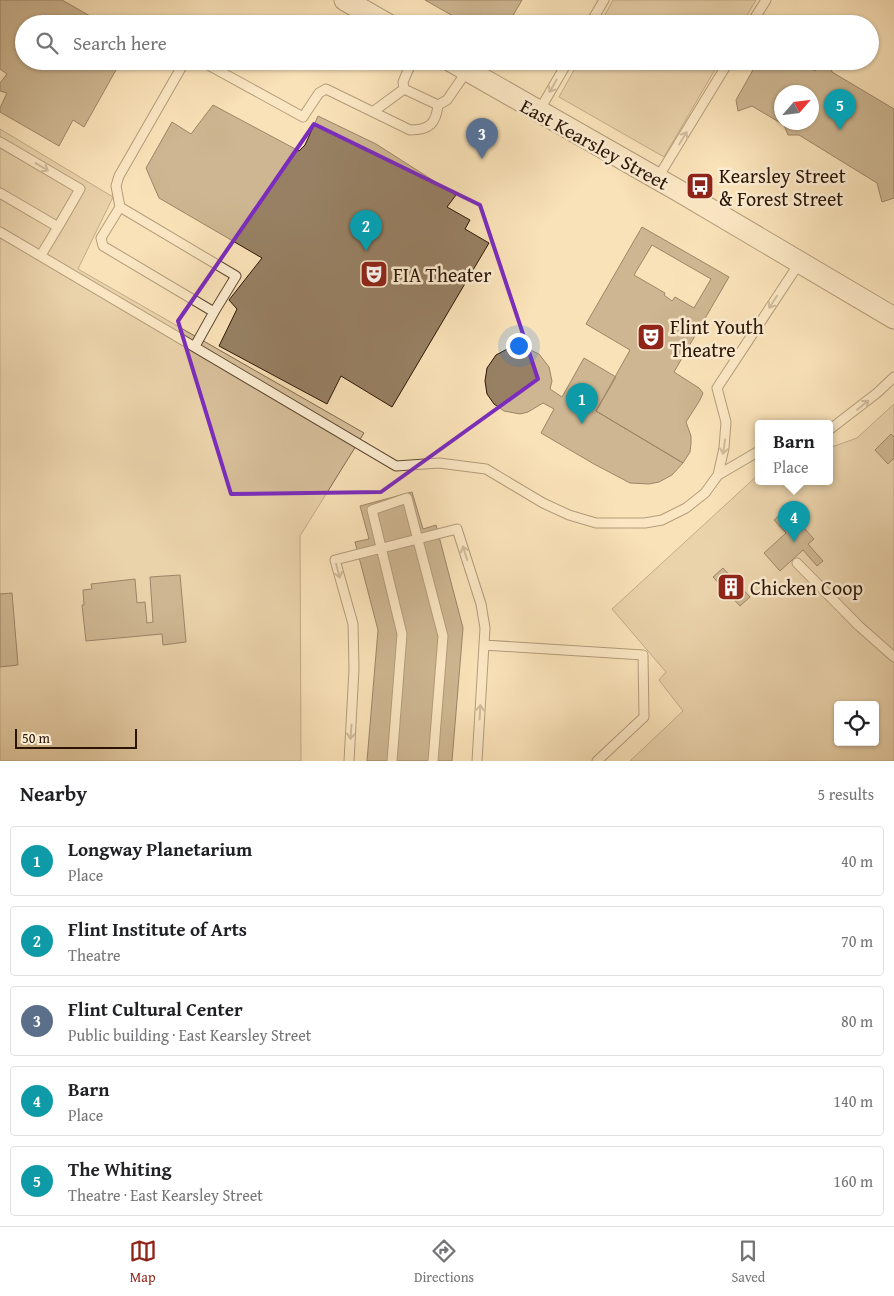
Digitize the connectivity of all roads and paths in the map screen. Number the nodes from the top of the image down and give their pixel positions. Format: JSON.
{"nodes":[{"id":1,"x":345,"y":0,"type":"edge"},
{"id":2,"x":604,"y":0,"type":"edge"},
{"id":3,"x":766,"y":0,"type":"edge"},
{"id":4,"x":371,"y":15,"type":"edge"},
{"id":5,"x":595,"y":15,"type":"edge"},
{"id":6,"x":757,"y":15,"type":"edge"},
{"id":7,"x":180,"y":70,"type":"edge"},
{"id":8,"x":217,"y":70,"type":"edge"},
{"id":9,"x":408,"y":70,"type":"edge"},
{"id":10,"x":458,"y":70,"type":"edge"},
{"id":11,"x":466,"y":70,"type":"edge"},
{"id":12,"x":563,"y":70,"type":"edge"},
{"id":13,"x":724,"y":70,"type":"edge"},
{"id":14,"x":404,"y":89,"type":"junction"},
{"id":15,"x":438,"y":105,"type":"junction"},
{"id":16,"x":374,"y":111,"type":"junction"},
{"id":17,"x":539,"y":112,"type":"junction"},
{"id":18,"x":0,"y":142,"type":"edge"},
{"id":19,"x":657,"y":180,"type":"junction"},
{"id":20,"x":0,"y":193,"type":"edge"},
{"id":21,"x":120,"y":207,"type":"junction"},
{"id":22,"x":58,"y":227,"type":"junction"},
{"id":23,"x":0,"y":232,"type":"edge"},
{"id":24,"x":41,"y":255,"type":"junction"},
{"id":25,"x":800,"y":262,"type":"junction"},
{"id":26,"x":214,"y":312,"type":"junction"},
{"id":27,"x":894,"y":318,"type":"edge"},
{"id":28,"x":195,"y":346,"type":"junction"},
{"id":29,"x":894,"y":377,"type":"edge"},
{"id":30,"x":833,"y":427,"type":"edge"},
{"id":31,"x":755,"y":453,"type":"edge"},
{"id":32,"x":718,"y":475,"type":"junction"},
{"id":33,"x":418,"y":539,"type":"junction"},
{"id":34,"x":381,"y":548,"type":"junction"},
{"id":35,"x":797,"y":563,"type":"dead end"},
{"id":36,"x":484,"y":645,"type":"junction"},
{"id":37,"x":894,"y":657,"type":"edge"},
{"id":38,"x":349,"y":761,"type":"edge"},
{"id":39,"x":392,"y":761,"type":"edge"},
{"id":40,"x":433,"y":761,"type":"edge"},
{"id":41,"x":477,"y":761,"type":"edge"},
{"id":42,"x":597,"y":761,"type":"edge"}],
"edges":[{"from":1,"to":4,"type":"street"},
{"from":2,"to":5,"type":"lane"},
{"from":3,"to":6,"type":"lane"},
{"from":7,"to":21,"type":"lane"},
{"from":8,"to":16,"type":"lane"},
{"from":9,"to":14,"type":"lane"},
{"from":10,"to":15,"type":"lane"},
{"from":11,"to":17,"type":"street","name":"East Kearsley Street"},
{"from":12,"to":17,"type":"lane","one_way":true},
{"from":19,"to":13,"type":"lane","one_way":true},
{"from":14,"to":15,"type":"lane"},
{"from":14,"to":16,"type":"lane"},
{"from":15,"to":16,"type":"lane"},
{"from":17,"to":19,"type":"street","name":"East Kearsley Street"},
{"from":18,"to":22,"type":"lane","one_way":true},
{"from":19,"to":25,"type":"street","name":"East Kearsley Street"},
{"from":20,"to":22,"type":"lane"},
{"from":21,"to":26,"type":"lane"},
{"from":21,"to":26,"type":"lane"},
{"from":22,"to":24,"type":"lane"},
{"from":23,"to":24,"type":"lane"},
{"from":24,"to":28,"type":"lane"},
{"from":25,"to":27,"type":"street","name":"East Kearsley Street"},
{"from":25,"to":32,"type":"lane","one_way":true},
{"from":26,"to":28,"type":"lane"},
{"from":28,"to":32,"type":"lane"},
{"from":30,"to":29,"type":"lane","one_way":true},
{"from":31,"to":32,"type":"lane"},
{"from":33,"to":34,"type":"lane"},
{"from":33,"to":34,"type":"lane"},
{"from":36,"to":33,"type":"lane","one_way":true},
{"from":33,"to":40,"type":"lane"},
{"from":34,"to":38,"type":"lane","one_way":true},
{"from":34,"to":39,"type":"lane"},
{"from":35,"to":37,"type":"lane"},
{"from":41,"to":36,"type":"lane","one_way":true},
{"from":36,"to":42,"type":"lane"}]}
